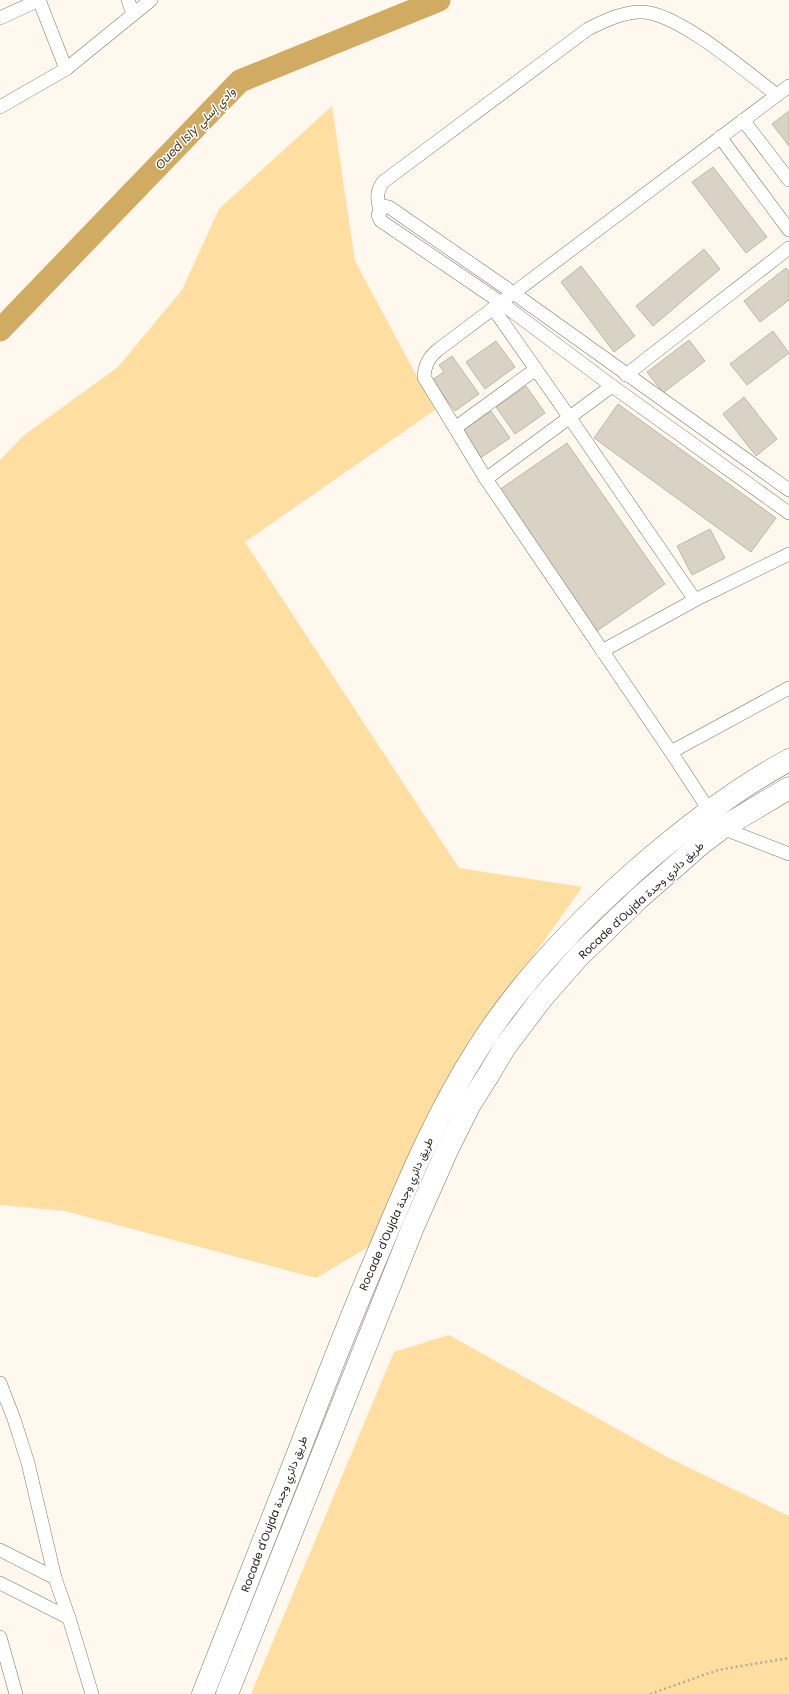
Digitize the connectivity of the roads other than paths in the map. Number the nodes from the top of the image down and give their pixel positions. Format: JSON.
{"nodes":[{"id":1,"x":39,"y":0,"type":"edge"},
{"id":2,"x":128,"y":0,"type":"edge"},
{"id":3,"x":151,"y":0,"type":"edge"},
{"id":4,"x":132,"y":14,"type":"junction"},
{"id":5,"x":0,"y":18,"type":"edge"},
{"id":6,"x":66,"y":69,"type":"junction"},
{"id":7,"x":789,"y":86,"type":"edge"},
{"id":8,"x":777,"y":95,"type":"junction"},
{"id":9,"x":0,"y":108,"type":"edge"},
{"id":10,"x":743,"y":120,"type":"junction"},
{"id":11,"x":720,"y":137,"type":"junction"},
{"id":12,"x":789,"y":180,"type":"edge"},
{"id":13,"x":380,"y":210,"type":"junction"},
{"id":14,"x":789,"y":230,"type":"edge"},
{"id":15,"x":789,"y":248,"type":"edge"},
{"id":16,"x":512,"y":292,"type":"junction"},
{"id":17,"x":497,"y":305,"type":"junction"},
{"id":18,"x":536,"y":369,"type":"junction"},
{"id":19,"x":626,"y":375,"type":"junction"},
{"id":20,"x":612,"y":386,"type":"junction"},
{"id":21,"x":570,"y":418,"type":"junction"},
{"id":22,"x":455,"y":428,"type":"junction"},
{"id":23,"x":486,"y":479,"type":"junction"},
{"id":24,"x":789,"y":490,"type":"edge"},
{"id":25,"x":789,"y":513,"type":"edge"},
{"id":26,"x":789,"y":554,"type":"edge"},
{"id":27,"x":695,"y":600,"type":"junction"},
{"id":28,"x":602,"y":651,"type":"junction"},
{"id":29,"x":789,"y":688,"type":"edge"},
{"id":30,"x":671,"y":752,"type":"junction"},
{"id":31,"x":789,"y":760,"type":"edge"},
{"id":32,"x":788,"y":789,"type":"edge"},
{"id":33,"x":709,"y":810,"type":"junction"},
{"id":34,"x":722,"y":828,"type":"junction"},
{"id":35,"x":789,"y":854,"type":"edge"},
{"id":36,"x":0,"y":1384,"type":"edge"},
{"id":37,"x":0,"y":1412,"type":"edge"},
{"id":38,"x":14,"y":1419,"type":"junction"},
{"id":39,"x":0,"y":1550,"type":"edge"},
{"id":40,"x":55,"y":1578,"type":"junction"},
{"id":41,"x":0,"y":1583,"type":"edge"},
{"id":42,"x":69,"y":1618,"type":"junction"},
{"id":43,"x":0,"y":1637,"type":"edge"},
{"id":44,"x":0,"y":1672,"type":"edge"},
{"id":45,"x":13,"y":1680,"type":"junction"},
{"id":46,"x":16,"y":1694,"type":"edge"},
{"id":47,"x":92,"y":1694,"type":"edge"},
{"id":48,"x":204,"y":1694,"type":"edge"},
{"id":49,"x":227,"y":1694,"type":"edge"}],
"edges":[{"from":1,"to":5,"type":"street"},
{"from":1,"to":6,"type":"street"},
{"from":2,"to":4,"type":"street"},
{"from":3,"to":4,"type":"street"},
{"from":4,"to":6,"type":"street"},
{"from":6,"to":9,"type":"street"},
{"from":7,"to":8,"type":"street"},
{"from":8,"to":10,"type":"street"},
{"from":8,"to":13,"type":"street"},
{"from":10,"to":11,"type":"street"},
{"from":10,"to":12,"type":"street"},
{"from":11,"to":14,"type":"street"},
{"from":11,"to":16,"type":"street"},
{"from":13,"to":16,"type":"street"},
{"from":13,"to":17,"type":"street"},
{"from":15,"to":19,"type":"street"},
{"from":16,"to":17,"type":"street"},
{"from":16,"to":19,"type":"street"},
{"from":17,"to":18,"type":"street"},
{"from":17,"to":20,"type":"street"},
{"from":17,"to":22,"type":"street"},
{"from":18,"to":21,"type":"street"},
{"from":18,"to":22,"type":"street"},
{"from":19,"to":24,"type":"street"},
{"from":20,"to":21,"type":"street"},
{"from":20,"to":25,"type":"street"},
{"from":21,"to":23,"type":"street"},
{"from":21,"to":27,"type":"street"},
{"from":22,"to":23,"type":"street"},
{"from":23,"to":28,"type":"street"},
{"from":26,"to":27,"type":"street"},
{"from":27,"to":28,"type":"street"},
{"from":28,"to":30,"type":"street"},
{"from":29,"to":30,"type":"street"},
{"from":30,"to":33,"type":"street"},
{"from":31,"to":33,"type":"highway","name":"Rocade d'Oujda طريق دائري وجدة"},
{"from":32,"to":34,"type":"highway","name":"Rocade d'Oujda طريق دائري وجدة"},
{"from":33,"to":48,"type":"highway","name":"Rocade d'Oujda طريق دائري وجدة"},
{"from":34,"to":35,"type":"street"},
{"from":34,"to":49,"type":"highway","name":"Rocade d'Oujda طريق دائري وجدة"},
{"from":36,"to":38,"type":"street"},
{"from":37,"to":38,"type":"street"},
{"from":38,"to":40,"type":"street"},
{"from":39,"to":40,"type":"street"},
{"from":40,"to":42,"type":"street"},
{"from":41,"to":42,"type":"street"},
{"from":42,"to":47,"type":"street"},
{"from":43,"to":45,"type":"street"},
{"from":44,"to":45,"type":"street"},
{"from":45,"to":46,"type":"street"}]}
